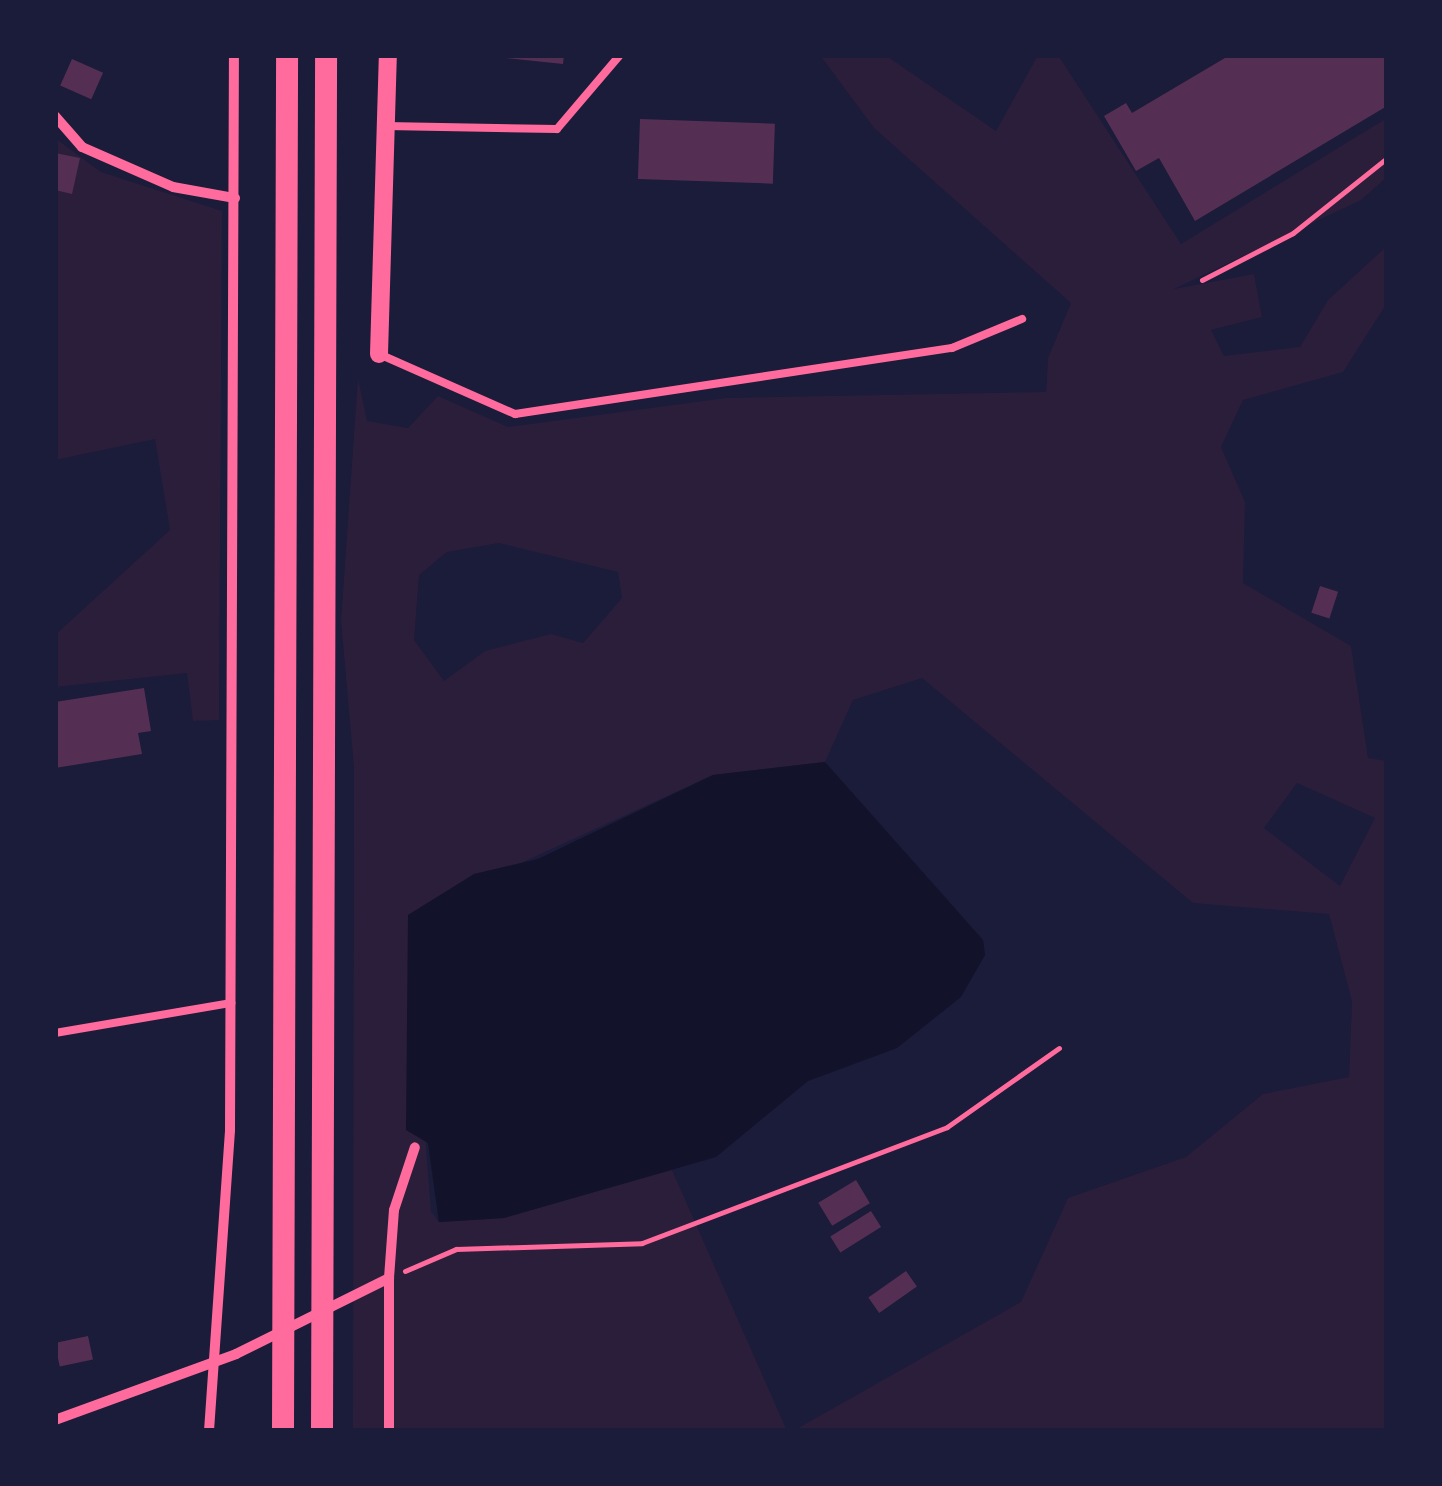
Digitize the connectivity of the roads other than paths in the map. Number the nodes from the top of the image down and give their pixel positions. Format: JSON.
{"nodes":[{"id":1,"x":234,"y":55,"type":"edge"},
{"id":2,"x":288,"y":55,"type":"edge"},
{"id":3,"x":326,"y":55,"type":"edge"},
{"id":4,"x":388,"y":55,"type":"edge"},
{"id":5,"x":620,"y":55,"type":"edge"},
{"id":6,"x":55,"y":116,"type":"edge"},
{"id":7,"x":386,"y":126,"type":"junction"},
{"id":8,"x":235,"y":198,"type":"junction"},
{"id":9,"x":1022,"y":319,"type":"dead end"},
{"id":10,"x":379,"y":354,"type":"joint"},
{"id":11,"x":231,"y":1003,"type":"junction"},
{"id":12,"x":55,"y":1032,"type":"edge"},
{"id":13,"x":415,"y":1147,"type":"dead end"},
{"id":14,"x":389,"y":1278,"type":"junction"},
{"id":15,"x":208,"y":1364,"type":"junction"},
{"id":16,"x":55,"y":1420,"type":"edge"},
{"id":17,"x":209,"y":1431,"type":"edge"},
{"id":18,"x":283,"y":1431,"type":"edge"},
{"id":19,"x":322,"y":1431,"type":"edge"},
{"id":20,"x":389,"y":1431,"type":"edge"}],
"edges":[{"from":1,"to":8,"type":"street"},
{"from":2,"to":18,"type":"highway"},
{"from":3,"to":19,"type":"highway"},
{"from":4,"to":7,"type":"street"},
{"from":5,"to":7,"type":"lane"},
{"from":6,"to":8,"type":"street"},
{"from":7,"to":10,"type":"street"},
{"from":8,"to":11,"type":"street"},
{"from":9,"to":10,"type":"lane"},
{"from":11,"to":12,"type":"lane"},
{"from":11,"to":15,"type":"street"},
{"from":13,"to":14,"type":"street"},
{"from":14,"to":15,"type":"street"},
{"from":14,"to":20,"type":"street"},
{"from":15,"to":16,"type":"street"},
{"from":15,"to":17,"type":"street"}]}
